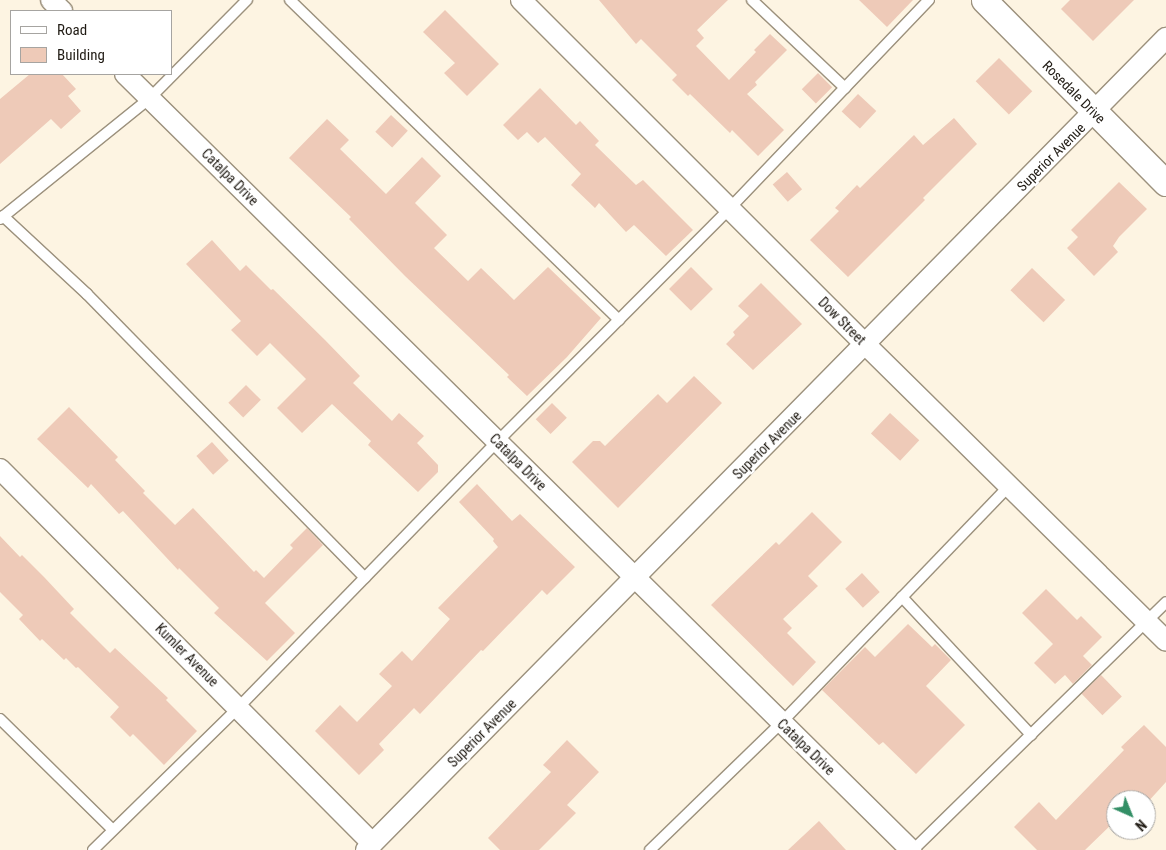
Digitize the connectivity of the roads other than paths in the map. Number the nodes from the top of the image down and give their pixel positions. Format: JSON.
{"nodes":[{"id":1,"x":51,"y":0,"type":"edge"},
{"id":2,"x":247,"y":0,"type":"edge"},
{"id":3,"x":290,"y":0,"type":"edge"},
{"id":4,"x":520,"y":0,"type":"edge"},
{"id":5,"x":752,"y":0,"type":"edge"},
{"id":6,"x":928,"y":0,"type":"edge"},
{"id":7,"x":984,"y":0,"type":"edge"},
{"id":8,"x":61,"y":10,"type":"edge"},
{"id":9,"x":1166,"y":38,"type":"edge"},
{"id":10,"x":127,"y":75,"type":"edge"},
{"id":11,"x":845,"y":88,"type":"junction"},
{"id":12,"x":150,"y":98,"type":"junction"},
{"id":13,"x":1094,"y":113,"type":"junction"},
{"id":14,"x":1166,"y":183,"type":"edge"},
{"id":15,"x":730,"y":208,"type":"junction"},
{"id":16,"x":1,"y":218,"type":"edge"},
{"id":17,"x":618,"y":320,"type":"junction"},
{"id":18,"x":866,"y":345,"type":"junction"},
{"id":19,"x":498,"y":441,"type":"junction"},
{"id":20,"x":0,"y":469,"type":"edge"},
{"id":21,"x":1009,"y":486,"type":"junction"},
{"id":22,"x":365,"y":578,"type":"junction"},
{"id":23,"x":635,"y":579,"type":"junction"},
{"id":24,"x":902,"y":597,"type":"junction"},
{"id":25,"x":1166,"y":602,"type":"edge"},
{"id":26,"x":1147,"y":622,"type":"junction"},
{"id":27,"x":1166,"y":640,"type":"edge"},
{"id":28,"x":239,"y":707,"type":"junction"},
{"id":29,"x":0,"y":719,"type":"edge"},
{"id":30,"x":781,"y":723,"type":"junction"},
{"id":31,"x":1031,"y":735,"type":"junction"},
{"id":32,"x":113,"y":830,"type":"junction"},
{"id":33,"x":369,"y":847,"type":"edge"},
{"id":34,"x":93,"y":850,"type":"edge"},
{"id":35,"x":650,"y":850,"type":"edge"},
{"id":36,"x":912,"y":850,"type":"edge"}],
"edges":[{"from":1,"to":8,"type":"street"},
{"from":2,"to":12,"type":"lane"},
{"from":3,"to":17,"type":"lane"},
{"from":4,"to":15,"type":"street","name":"Dow Street"},
{"from":5,"to":11,"type":"lane"},
{"from":6,"to":11,"type":"lane"},
{"from":7,"to":13,"type":"street","name":"Rosedale Drive"},
{"from":9,"to":13,"type":"street","name":"Superior Avenue"},
{"from":10,"to":12,"type":"street","name":"Catalpa Drive"},
{"from":11,"to":15,"type":"lane"},
{"from":12,"to":16,"type":"lane"},
{"from":12,"to":19,"type":"street","name":"Catalpa Drive"},
{"from":13,"to":14,"type":"street","name":"Rosedale Drive"},
{"from":13,"to":18,"type":"street","name":"Superior Avenue"},
{"from":15,"to":17,"type":"lane"},
{"from":15,"to":18,"type":"street","name":"Dow Street"},
{"from":16,"to":22,"type":"lane"},
{"from":17,"to":19,"type":"lane"},
{"from":18,"to":21,"type":"street","name":"Dow Street"},
{"from":18,"to":23,"type":"street","name":"Superior Avenue"},
{"from":19,"to":22,"type":"lane"},
{"from":19,"to":23,"type":"street","name":"Catalpa Drive"},
{"from":20,"to":28,"type":"street","name":"Kumler Avenue"},
{"from":21,"to":24,"type":"lane"},
{"from":21,"to":26,"type":"street","name":"Dow Street"},
{"from":22,"to":28,"type":"lane"},
{"from":23,"to":30,"type":"street","name":"Catalpa Drive"},
{"from":23,"to":33,"type":"street","name":"Superior Avenue"},
{"from":24,"to":30,"type":"lane"},
{"from":24,"to":31,"type":"lane"},
{"from":25,"to":26,"type":"lane"},
{"from":26,"to":27,"type":"street","name":"Dow Street"},
{"from":26,"to":31,"type":"lane"},
{"from":28,"to":32,"type":"lane"},
{"from":28,"to":33,"type":"street","name":"Kumler Avenue"},
{"from":29,"to":32,"type":"lane"},
{"from":30,"to":35,"type":"lane"},
{"from":30,"to":36,"type":"street","name":"Catalpa Drive"},
{"from":31,"to":36,"type":"lane"},
{"from":32,"to":34,"type":"lane"}]}
